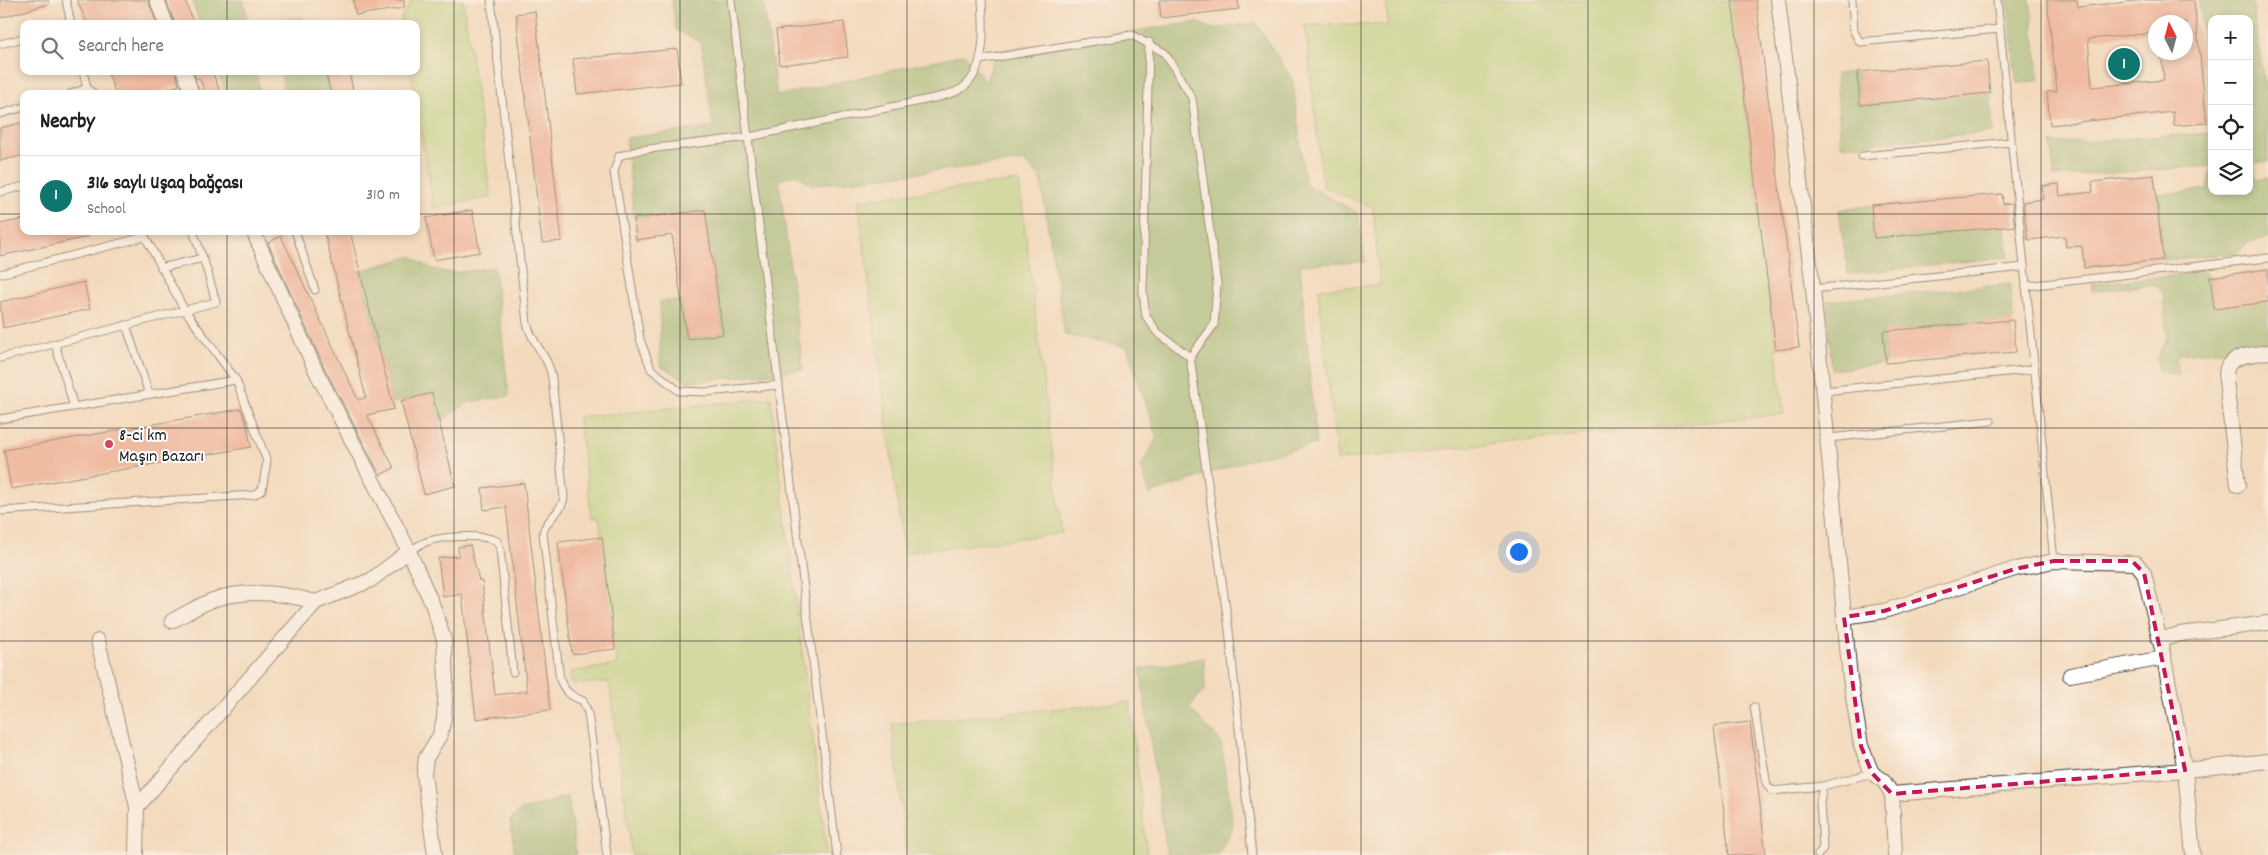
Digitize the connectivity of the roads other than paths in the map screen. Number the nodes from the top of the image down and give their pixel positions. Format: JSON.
{"nodes":[{"id":1,"x":66,"y":0,"type":"edge"},
{"id":2,"x":157,"y":0,"type":"edge"},
{"id":3,"x":491,"y":0,"type":"edge"},
{"id":4,"x":732,"y":0,"type":"edge"},
{"id":5,"x":982,"y":0,"type":"edge"},
{"id":6,"x":1778,"y":0,"type":"edge"},
{"id":7,"x":1852,"y":0,"type":"edge"},
{"id":8,"x":1997,"y":0,"type":"edge"},
{"id":9,"x":70,"y":20,"type":"edge"},
{"id":10,"x":164,"y":20,"type":"edge"},
{"id":11,"x":2000,"y":29,"type":"junction"},
{"id":12,"x":20,"y":39,"type":"edge"},
{"id":13,"x":1149,"y":42,"type":"junction"},
{"id":14,"x":0,"y":44,"type":"edge"},
{"id":15,"x":980,"y":60,"type":"junction"},
{"id":16,"x":84,"y":75,"type":"edge"},
{"id":17,"x":185,"y":75,"type":"edge"},
{"id":18,"x":87,"y":88,"type":"junction"},
{"id":19,"x":81,"y":90,"type":"edge"},
{"id":20,"x":89,"y":90,"type":"edge"},
{"id":21,"x":191,"y":90,"type":"edge"},
{"id":22,"x":20,"y":108,"type":"edge"},
{"id":23,"x":0,"y":114,"type":"edge"},
{"id":24,"x":749,"y":137,"type":"junction"},
{"id":25,"x":2012,"y":142,"type":"junction"},
{"id":26,"x":1862,"y":156,"type":"dead end"},
{"id":27,"x":20,"y":187,"type":"edge"},
{"id":28,"x":0,"y":192,"type":"edge"},
{"id":29,"x":139,"y":235,"type":"edge"},
{"id":30,"x":144,"y":235,"type":"edge"},
{"id":31,"x":194,"y":235,"type":"edge"},
{"id":32,"x":255,"y":235,"type":"edge"},
{"id":33,"x":297,"y":235,"type":"edge"},
{"id":34,"x":203,"y":258,"type":"junction"},
{"id":35,"x":2268,"y":258,"type":"edge"},
{"id":36,"x":2024,"y":267,"type":"junction"},
{"id":37,"x":161,"y":268,"type":"junction"},
{"id":38,"x":0,"y":274,"type":"edge"},
{"id":39,"x":2026,"y":286,"type":"junction"},
{"id":40,"x":1814,"y":289,"type":"junction"},
{"id":41,"x":315,"y":290,"type":"dead end"},
{"id":42,"x":184,"y":310,"type":"junction"},
{"id":43,"x":126,"y":325,"type":"junction"},
{"id":44,"x":55,"y":344,"type":"junction"},
{"id":45,"x":2268,"y":352,"type":"edge"},
{"id":46,"x":1190,"y":357,"type":"junction"},
{"id":47,"x":0,"y":358,"type":"edge"},
{"id":48,"x":2034,"y":369,"type":"junction"},
{"id":49,"x":236,"y":380,"type":"junction"},
{"id":50,"x":780,"y":385,"type":"junction"},
{"id":51,"x":1824,"y":390,"type":"junction"},
{"id":52,"x":149,"y":394,"type":"junction"},
{"id":53,"x":74,"y":407,"type":"junction"},
{"id":54,"x":0,"y":419,"type":"edge"},
{"id":55,"x":1991,"y":421,"type":"dead end"},
{"id":56,"x":1829,"y":438,"type":"junction"},
{"id":57,"x":2238,"y":485,"type":"dead end"},
{"id":58,"x":0,"y":511,"type":"edge"},
{"id":59,"x":409,"y":551,"type":"junction"},
{"id":60,"x":2054,"y":561,"type":"junction"},
{"id":61,"x":316,"y":602,"type":"junction"},
{"id":62,"x":1844,"y":617,"type":"junction"},
{"id":63,"x":172,"y":621,"type":"dead end"},
{"id":64,"x":2268,"y":623,"type":"edge"},
{"id":65,"x":2159,"y":640,"type":"junction"},
{"id":66,"x":98,"y":641,"type":"dead end"},
{"id":67,"x":2164,"y":658,"type":"junction"},
{"id":68,"x":513,"y":672,"type":"dead end"},
{"id":69,"x":2070,"y":675,"type":"dead end"},
{"id":70,"x":1754,"y":708,"type":"dead end"},
{"id":71,"x":2268,"y":761,"type":"edge"},
{"id":72,"x":2185,"y":770,"type":"junction"},
{"id":73,"x":1872,"y":773,"type":"junction"},
{"id":74,"x":1823,"y":786,"type":"junction"},
{"id":75,"x":1892,"y":794,"type":"junction"},
{"id":76,"x":137,"y":807,"type":"junction"},
{"id":77,"x":136,"y":855,"type":"edge"},
{"id":78,"x":435,"y":855,"type":"edge"},
{"id":79,"x":607,"y":855,"type":"edge"},
{"id":80,"x":837,"y":855,"type":"edge"},
{"id":81,"x":1252,"y":855,"type":"edge"},
{"id":82,"x":1818,"y":855,"type":"edge"},
{"id":83,"x":1896,"y":855,"type":"edge"},
{"id":84,"x":2193,"y":855,"type":"edge"}],
"edges":[{"from":1,"to":9,"type":"lane"},
{"from":2,"to":10,"type":"street"},
{"from":3,"to":79,"type":"lane"},
{"from":4,"to":24,"type":"lane"},
{"from":5,"to":15,"type":"lane"},
{"from":6,"to":40,"type":"street"},
{"from":7,"to":11,"type":"lane"},
{"from":8,"to":11,"type":"lane"},
{"from":11,"to":25,"type":"lane"},
{"from":12,"to":14,"type":"lane"},
{"from":13,"to":15,"type":"lane"},
{"from":13,"to":46,"type":"lane"},
{"from":13,"to":46,"type":"lane"},
{"from":15,"to":24,"type":"lane"},
{"from":16,"to":18,"type":"lane"},
{"from":17,"to":21,"type":"street"},
{"from":18,"to":19,"type":"lane"},
{"from":18,"to":20,"type":"lane"},
{"from":22,"to":23,"type":"lane"},
{"from":24,"to":50,"type":"lane"},
{"from":24,"to":50,"type":"lane"},
{"from":25,"to":26,"type":"lane"},
{"from":25,"to":36,"type":"lane"},
{"from":27,"to":28,"type":"lane"},
{"from":29,"to":38,"type":"lane"},
{"from":30,"to":37,"type":"lane"},
{"from":31,"to":34,"type":"lane"},
{"from":32,"to":59,"type":"street"},
{"from":33,"to":41,"type":"lane"},
{"from":34,"to":37,"type":"lane"},
{"from":34,"to":42,"type":"lane"},
{"from":35,"to":39,"type":"lane"},
{"from":36,"to":39,"type":"lane"},
{"from":36,"to":40,"type":"lane"},
{"from":37,"to":42,"type":"lane"},
{"from":39,"to":48,"type":"lane"},
{"from":40,"to":51,"type":"street"},
{"from":42,"to":43,"type":"lane"},
{"from":42,"to":49,"type":"lane"},
{"from":43,"to":44,"type":"lane"},
{"from":43,"to":52,"type":"lane"},
{"from":44,"to":47,"type":"lane"},
{"from":44,"to":53,"type":"lane"},
{"from":45,"to":57,"type":"street"},
{"from":46,"to":81,"type":"lane"},
{"from":48,"to":51,"type":"lane"},
{"from":48,"to":60,"type":"lane"},
{"from":49,"to":52,"type":"lane"},
{"from":49,"to":58,"type":"lane"},
{"from":50,"to":80,"type":"lane"},
{"from":51,"to":56,"type":"street"},
{"from":52,"to":53,"type":"lane"},
{"from":53,"to":54,"type":"lane"},
{"from":55,"to":56,"type":"lane"},
{"from":56,"to":62,"type":"street"},
{"from":59,"to":61,"type":"street"},
{"from":59,"to":68,"type":"lane"},
{"from":59,"to":78,"type":"street"},
{"from":60,"to":62,"type":"street"},
{"from":60,"to":65,"type":"street"},
{"from":61,"to":63,"type":"street"},
{"from":61,"to":76,"type":"street"},
{"from":62,"to":73,"type":"street"},
{"from":64,"to":65,"type":"street"},
{"from":65,"to":67,"type":"street"},
{"from":66,"to":76,"type":"street"},
{"from":67,"to":69,"type":"street"},
{"from":67,"to":72,"type":"street"},
{"from":70,"to":74,"type":"lane"},
{"from":71,"to":72,"type":"street"},
{"from":72,"to":75,"type":"street"},
{"from":72,"to":84,"type":"street"},
{"from":73,"to":74,"type":"lane"},
{"from":73,"to":75,"type":"street"},
{"from":74,"to":82,"type":"lane"},
{"from":75,"to":83,"type":"street"},
{"from":76,"to":77,"type":"street"}]}
